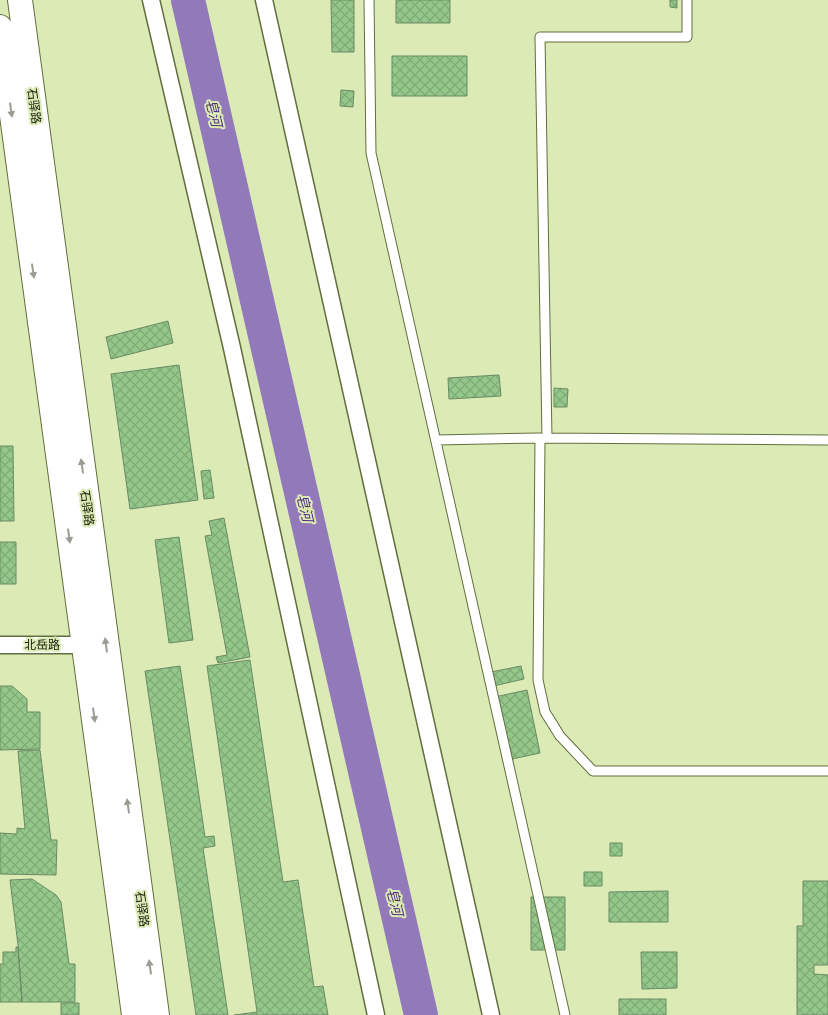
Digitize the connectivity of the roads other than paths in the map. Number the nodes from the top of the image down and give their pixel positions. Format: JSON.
{"nodes":[{"id":1,"x":20,"y":0,"type":"edge"},
{"id":2,"x":151,"y":0,"type":"edge"},
{"id":3,"x":264,"y":0,"type":"edge"},
{"id":4,"x":369,"y":0,"type":"edge"},
{"id":5,"x":687,"y":0,"type":"edge"},
{"id":6,"x":0,"y":27,"type":"edge"},
{"id":7,"x":543,"y":438,"type":"junction"},
{"id":8,"x":436,"y":440,"type":"junction"},
{"id":9,"x":828,"y":440,"type":"edge"},
{"id":10,"x":0,"y":645,"type":"edge"},
{"id":11,"x":84,"y":645,"type":"junction"},
{"id":12,"x":828,"y":771,"type":"edge"},
{"id":13,"x":134,"y":1015,"type":"edge"},
{"id":14,"x":157,"y":1015,"type":"edge"},
{"id":15,"x":376,"y":1015,"type":"edge"},
{"id":16,"x":492,"y":1015,"type":"edge"},
{"id":17,"x":565,"y":1015,"type":"edge"}],
"edges":[{"from":14,"to":1,"type":"street","name":"石驿路","one_way":true},
{"from":2,"to":15,"type":"street"},
{"from":3,"to":16,"type":"street"},
{"from":4,"to":8,"type":"lane"},
{"from":5,"to":7,"type":"lane"},
{"from":6,"to":11,"type":"street","name":"石驿路","one_way":true},
{"from":7,"to":8,"type":"lane"},
{"from":7,"to":9,"type":"lane"},
{"from":7,"to":12,"type":"lane"},
{"from":8,"to":17,"type":"lane"},
{"from":10,"to":11,"type":"street","name":"北岳路"},
{"from":11,"to":13,"type":"street","name":"石驿路","one_way":true}]}
